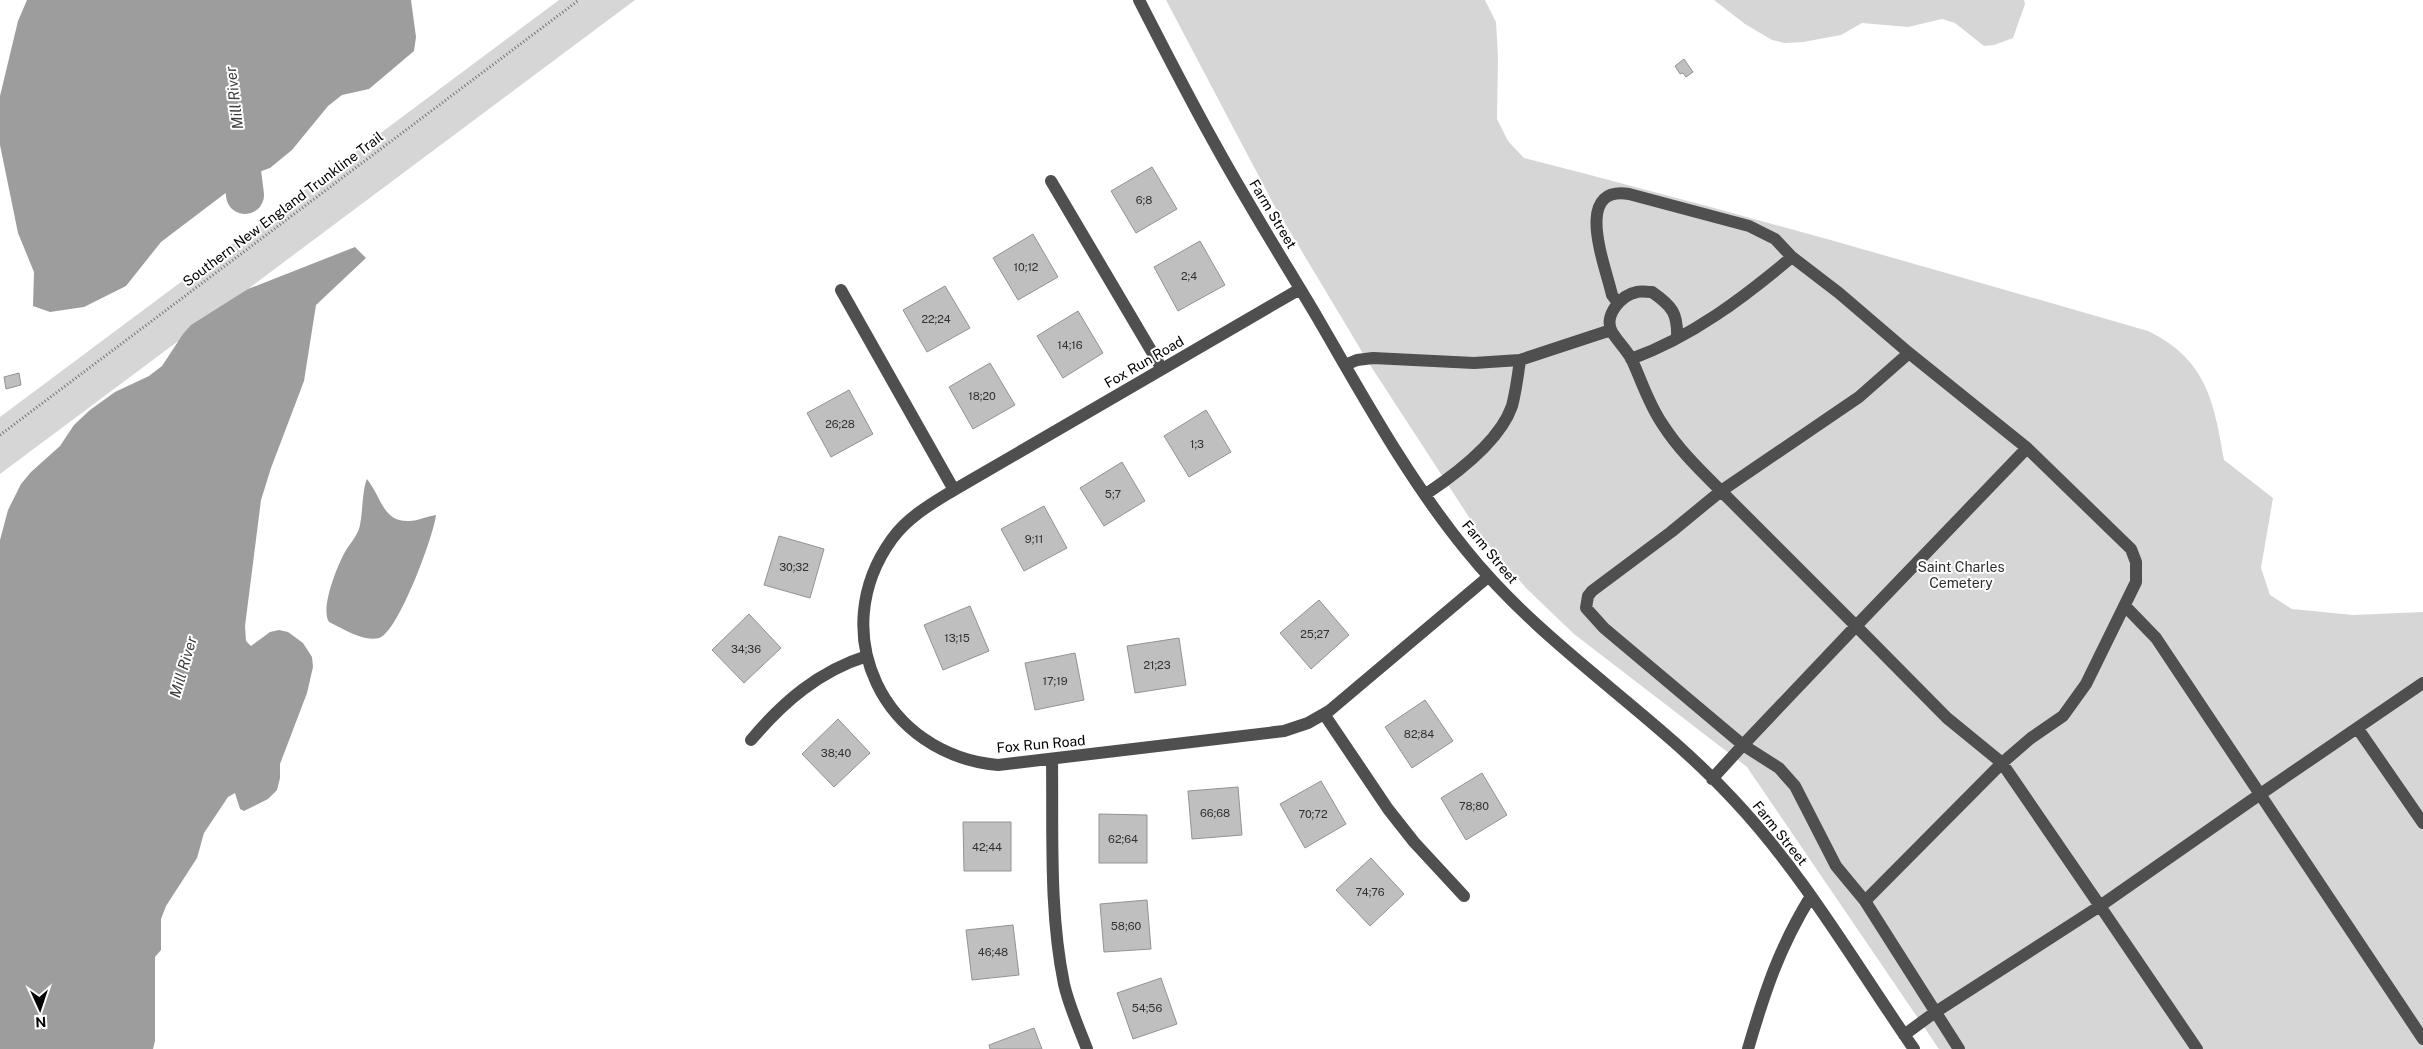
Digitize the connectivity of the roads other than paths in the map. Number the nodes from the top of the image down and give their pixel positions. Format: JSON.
{"nodes":[{"id":1,"x":1139,"y":0,"type":"edge"},
{"id":2,"x":1051,"y":181,"type":"dead end"},
{"id":3,"x":1792,"y":257,"type":"junction"},
{"id":4,"x":1300,"y":289,"type":"junction"},
{"id":5,"x":841,"y":290,"type":"dead end"},
{"id":6,"x":1618,"y":303,"type":"junction"},
{"id":7,"x":1611,"y":330,"type":"junction"},
{"id":8,"x":1677,"y":338,"type":"junction"},
{"id":9,"x":1909,"y":353,"type":"junction"},
{"id":10,"x":1631,"y":359,"type":"junction"},
{"id":11,"x":1520,"y":360,"type":"junction"},
{"id":12,"x":1345,"y":365,"type":"junction"},
{"id":13,"x":1162,"y":369,"type":"junction"},
{"id":14,"x":2027,"y":448,"type":"junction"},
{"id":15,"x":954,"y":490,"type":"junction"},
{"id":16,"x":1721,"y":491,"type":"junction"},
{"id":17,"x":1426,"y":494,"type":"junction"},
{"id":18,"x":1488,"y":577,"type":"junction"},
{"id":19,"x":2125,"y":606,"type":"junction"},
{"id":20,"x":1856,"y":626,"type":"junction"},
{"id":21,"x":867,"y":656,"type":"junction"},
{"id":22,"x":2423,"y":683,"type":"edge"},
{"id":23,"x":1324,"y":714,"type":"junction"},
{"id":24,"x":2358,"y":729,"type":"junction"},
{"id":25,"x":751,"y":740,"type":"dead end"},
{"id":26,"x":1742,"y":745,"type":"junction"},
{"id":27,"x":1052,"y":760,"type":"junction"},
{"id":28,"x":2002,"y":763,"type":"junction"},
{"id":29,"x":1712,"y":779,"type":"junction"},
{"id":30,"x":2259,"y":795,"type":"junction"},
{"id":31,"x":2423,"y":823,"type":"edge"},
{"id":32,"x":1464,"y":896,"type":"dead end"},
{"id":33,"x":1812,"y":896,"type":"junction"},
{"id":34,"x":1865,"y":901,"type":"junction"},
{"id":35,"x":2100,"y":906,"type":"junction"},
{"id":36,"x":1934,"y":1012,"type":"junction"},
{"id":37,"x":1904,"y":1035,"type":"junction"},
{"id":38,"x":2423,"y":1039,"type":"edge"},
{"id":39,"x":1087,"y":1049,"type":"edge"},
{"id":40,"x":1748,"y":1049,"type":"edge"},
{"id":41,"x":1914,"y":1049,"type":"edge"},
{"id":42,"x":1959,"y":1049,"type":"edge"},
{"id":43,"x":2197,"y":1049,"type":"edge"}],
"edges":[{"from":1,"to":4,"type":"street","name":"Farm Street"},
{"from":2,"to":13,"type":"street"},
{"from":3,"to":6,"type":"street"},
{"from":3,"to":8,"type":"street"},
{"from":3,"to":9,"type":"street"},
{"from":4,"to":12,"type":"street","name":"Farm Street"},
{"from":4,"to":13,"type":"street","name":"Fox Run Road"},
{"from":5,"to":15,"type":"street"},
{"from":6,"to":7,"type":"street"},
{"from":6,"to":8,"type":"street"},
{"from":7,"to":10,"type":"street"},
{"from":7,"to":11,"type":"street"},
{"from":8,"to":10,"type":"street"},
{"from":9,"to":14,"type":"street"},
{"from":9,"to":16,"type":"street"},
{"from":10,"to":16,"type":"street"},
{"from":11,"to":12,"type":"street"},
{"from":11,"to":17,"type":"street"},
{"from":12,"to":17,"type":"street","name":"Farm Street"},
{"from":13,"to":15,"type":"street","name":"Fox Run Road"},
{"from":14,"to":19,"type":"street"},
{"from":14,"to":20,"type":"street"},
{"from":15,"to":21,"type":"street","name":"Fox Run Road"},
{"from":16,"to":20,"type":"street"},
{"from":16,"to":26,"type":"street"},
{"from":17,"to":18,"type":"street","name":"Farm Street"},
{"from":18,"to":23,"type":"street","name":"Fox Run Road"},
{"from":18,"to":29,"type":"street","name":"Farm Street"},
{"from":19,"to":28,"type":"street"},
{"from":19,"to":30,"type":"street"},
{"from":20,"to":26,"type":"street"},
{"from":20,"to":28,"type":"street"},
{"from":21,"to":25,"type":"street"},
{"from":21,"to":27,"type":"street","name":"Fox Run Road"},
{"from":22,"to":24,"type":"street"},
{"from":23,"to":27,"type":"street","name":"Fox Run Road"},
{"from":23,"to":32,"type":"street"},
{"from":24,"to":30,"type":"street"},
{"from":24,"to":31,"type":"street"},
{"from":26,"to":29,"type":"street"},
{"from":26,"to":34,"type":"street"},
{"from":27,"to":39,"type":"street"},
{"from":28,"to":34,"type":"street"},
{"from":28,"to":35,"type":"street"},
{"from":29,"to":33,"type":"street","name":"Farm Street"},
{"from":30,"to":35,"type":"street"},
{"from":30,"to":38,"type":"street"},
{"from":33,"to":37,"type":"street","name":"Farm Street"},
{"from":33,"to":40,"type":"street"},
{"from":34,"to":36,"type":"street"},
{"from":35,"to":36,"type":"street"},
{"from":35,"to":43,"type":"street"},
{"from":36,"to":37,"type":"street"},
{"from":36,"to":42,"type":"street"},
{"from":37,"to":41,"type":"street","name":"Farm Street"}]}
